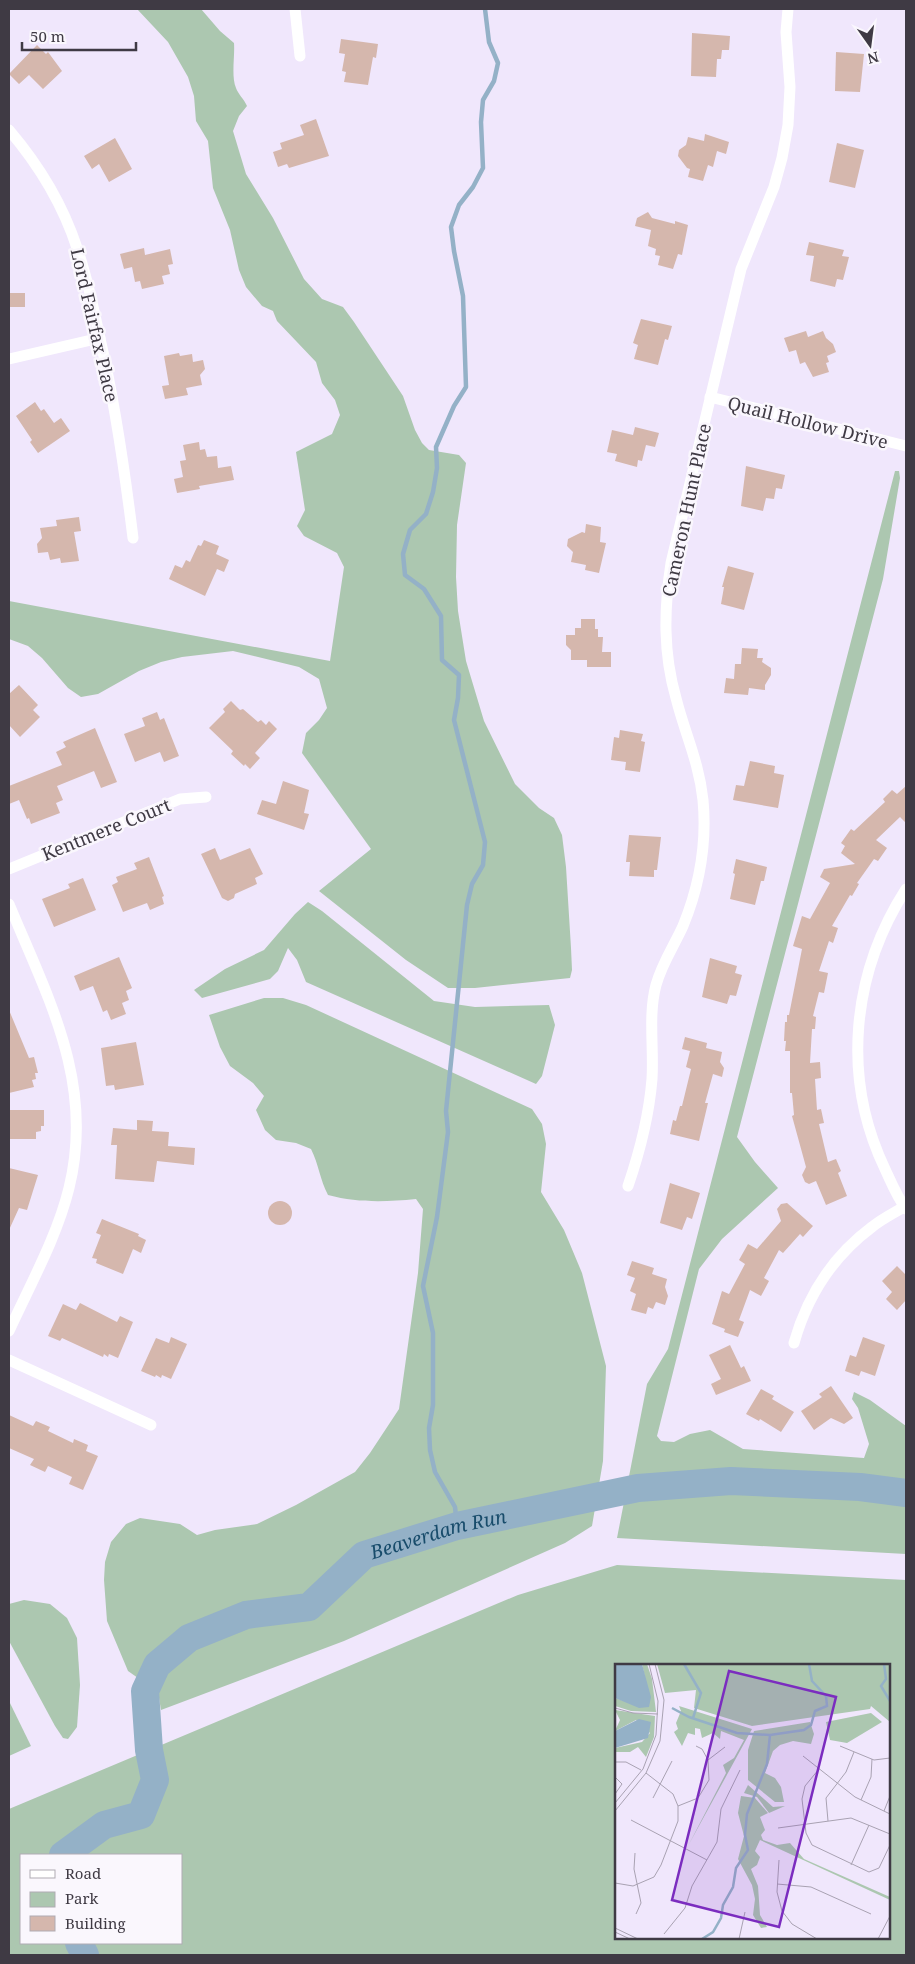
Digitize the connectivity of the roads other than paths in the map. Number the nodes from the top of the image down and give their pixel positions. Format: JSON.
{"nodes":[{"id":1,"x":295,"y":9,"type":"edge"},
{"id":2,"x":788,"y":9,"type":"edge"},
{"id":3,"x":300,"y":56,"type":"dead end"},
{"id":4,"x":9,"y":130,"type":"edge"},
{"id":5,"x":100,"y":338,"type":"junction"},
{"id":6,"x":9,"y":359,"type":"edge"},
{"id":7,"x":710,"y":397,"type":"junction"},
{"id":8,"x":906,"y":446,"type":"edge"},
{"id":9,"x":133,"y":538,"type":"dead end"},
{"id":10,"x":206,"y":798,"type":"dead end"},
{"id":11,"x":9,"y":869,"type":"edge"},
{"id":12,"x":906,"y":888,"type":"edge"},
{"id":13,"x":9,"y":904,"type":"edge"},
{"id":14,"x":628,"y":1186,"type":"dead end"},
{"id":15,"x":905,"y":1208,"type":"edge"},
{"id":16,"x":9,"y":1331,"type":"edge"},
{"id":17,"x":794,"y":1343,"type":"dead end"},
{"id":18,"x":9,"y":1360,"type":"edge"},
{"id":19,"x":150,"y":1425,"type":"dead end"}],
"edges":[{"from":1,"to":3,"type":"street"},
{"from":2,"to":7,"type":"street","name":"Cameron Hunt Place"},
{"from":4,"to":5,"type":"street","name":"Lord Fairfax Place"},
{"from":5,"to":6,"type":"street"},
{"from":5,"to":9,"type":"street","name":"Lord Fairfax Place"},
{"from":7,"to":8,"type":"street","name":"Quail Hollow Drive"},
{"from":7,"to":14,"type":"street","name":"Cameron Hunt Place"},
{"from":10,"to":11,"type":"street","name":"Kentmere Court"},
{"from":12,"to":15,"type":"street"},
{"from":13,"to":16,"type":"street"},
{"from":15,"to":17,"type":"street"},
{"from":18,"to":19,"type":"street"}]}
